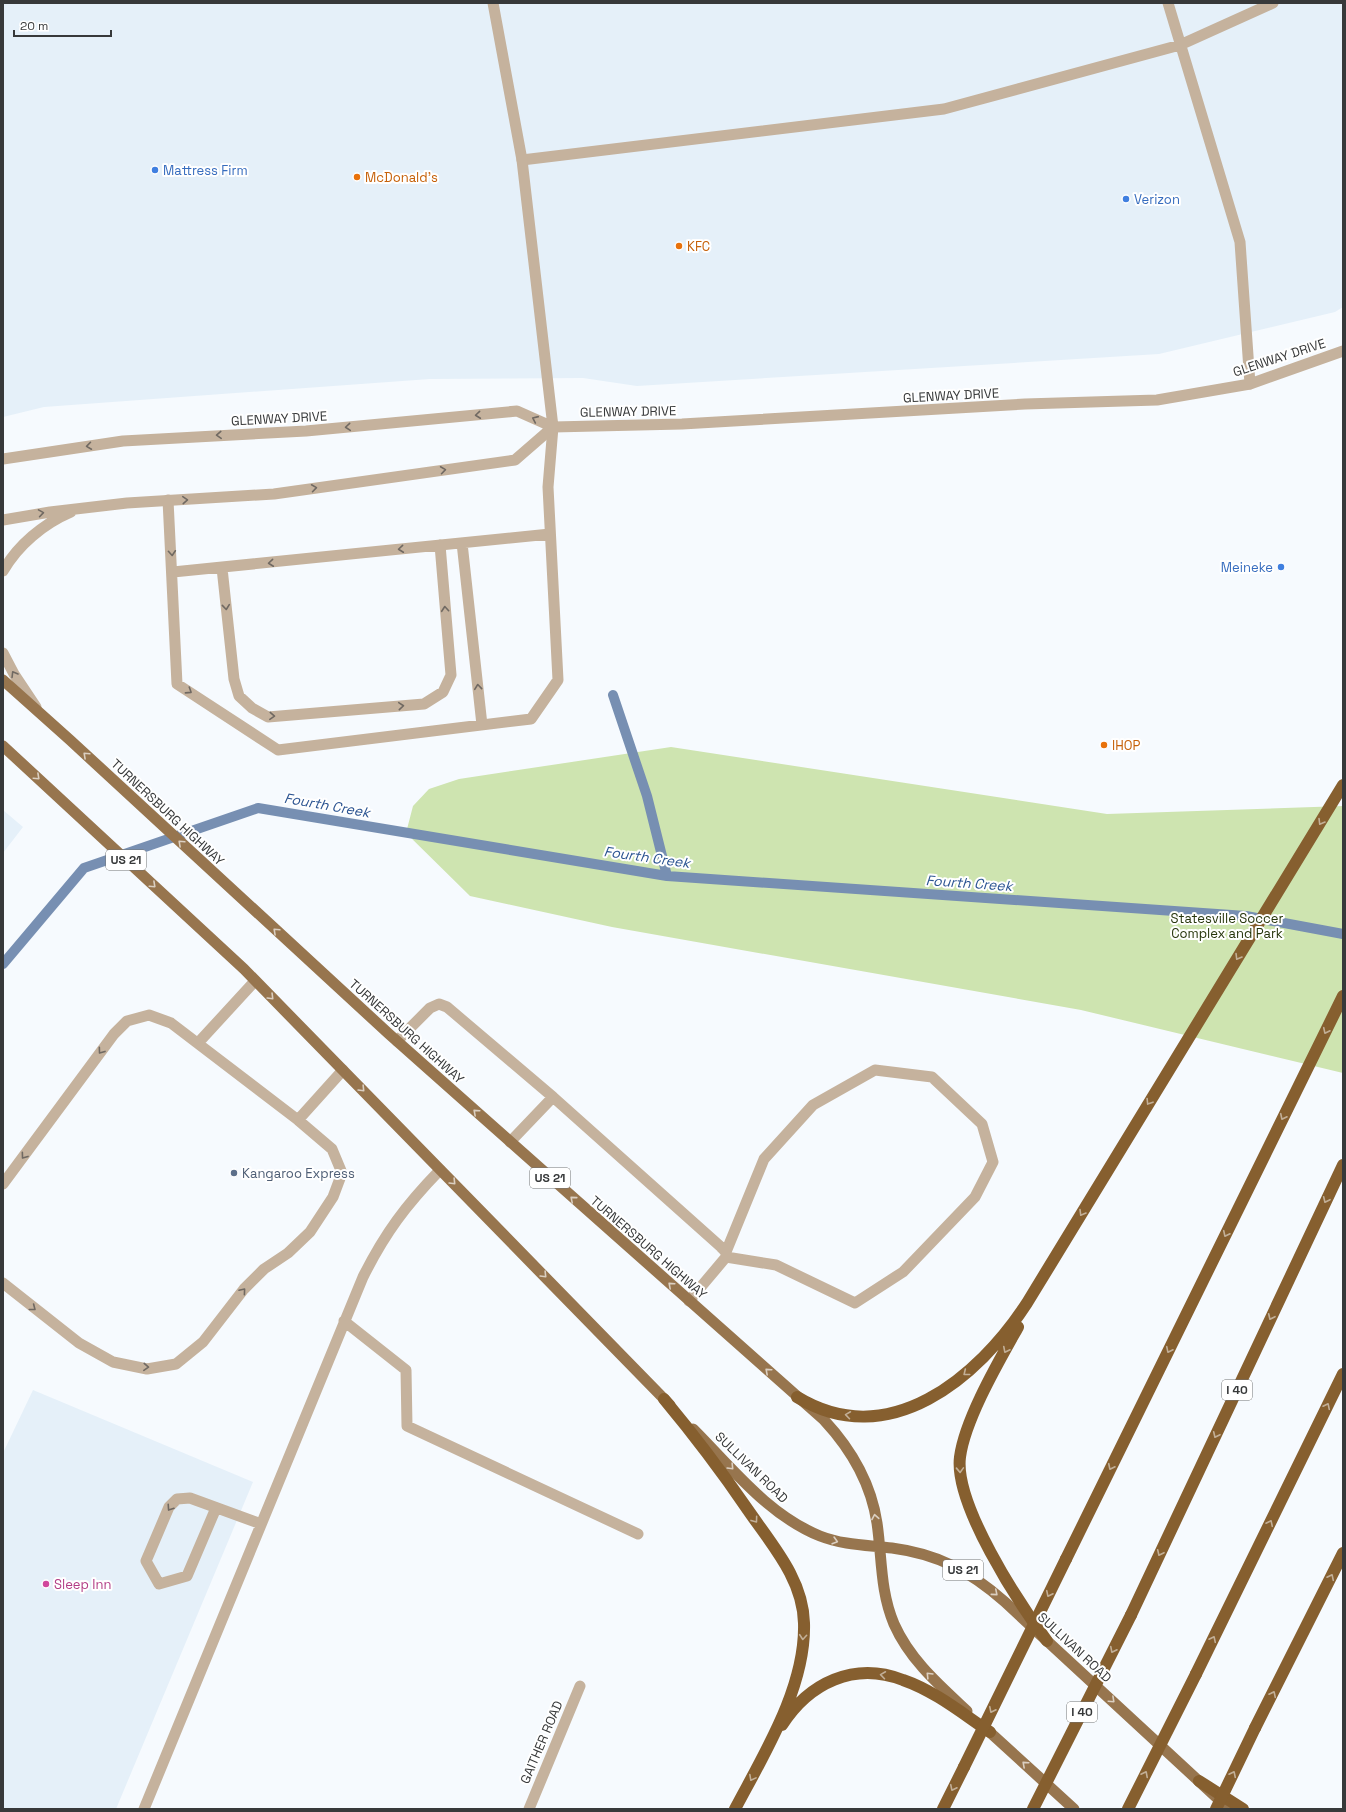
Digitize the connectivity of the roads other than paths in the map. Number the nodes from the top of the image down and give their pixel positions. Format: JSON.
{"nodes":[{"id":1,"x":493,"y":3,"type":"edge"},
{"id":2,"x":1168,"y":3,"type":"edge"},
{"id":3,"x":1273,"y":3,"type":"edge"},
{"id":4,"x":1180,"y":45,"type":"junction"},
{"id":5,"x":522,"y":160,"type":"junction"},
{"id":6,"x":1343,"y":351,"type":"edge"},
{"id":7,"x":1250,"y":384,"type":"junction"},
{"id":8,"x":553,"y":427,"type":"junction"},
{"id":9,"x":3,"y":459,"type":"edge"},
{"id":10,"x":168,"y":500,"type":"junction"},
{"id":11,"x":80,"y":508,"type":"junction"},
{"id":12,"x":3,"y":520,"type":"edge"},
{"id":13,"x":550,"y":534,"type":"junction"},
{"id":14,"x":462,"y":543,"type":"junction"},
{"id":15,"x":440,"y":545,"type":"junction"},
{"id":16,"x":222,"y":568,"type":"junction"},
{"id":17,"x":3,"y":571,"type":"edge"},
{"id":18,"x":173,"y":572,"type":"junction"},
{"id":19,"x":3,"y":653,"type":"edge"},
{"id":20,"x":3,"y":680,"type":"edge"},
{"id":21,"x":44,"y":717,"type":"junction"},
{"id":22,"x":482,"y":725,"type":"junction"},
{"id":23,"x":6,"y":748,"type":"edge"},
{"id":24,"x":1342,"y":787,"type":"edge"},
{"id":25,"x":255,"y":981,"type":"junction"},
{"id":26,"x":1343,"y":996,"type":"edge"},
{"id":27,"x":397,"y":1042,"type":"junction"},
{"id":28,"x":198,"y":1043,"type":"junction"},
{"id":29,"x":343,"y":1070,"type":"junction"},
{"id":30,"x":553,"y":1097,"type":"junction"},
{"id":31,"x":298,"y":1120,"type":"junction"},
{"id":32,"x":510,"y":1142,"type":"junction"},
{"id":33,"x":1343,"y":1165,"type":"edge"},
{"id":34,"x":440,"y":1170,"type":"junction"},
{"id":35,"x":3,"y":1184,"type":"edge"},
{"id":36,"x":726,"y":1254,"type":"junction"},
{"id":37,"x":1043,"y":1278,"type":"junction"},
{"id":38,"x":3,"y":1283,"type":"edge"},
{"id":39,"x":689,"y":1301,"type":"junction"},
{"id":40,"x":344,"y":1321,"type":"junction"},
{"id":41,"x":1343,"y":1374,"type":"edge"},
{"id":42,"x":797,"y":1397,"type":"junction"},
{"id":43,"x":664,"y":1399,"type":"junction"},
{"id":44,"x":216,"y":1508,"type":"junction"},
{"id":45,"x":261,"y":1524,"type":"junction"},
{"id":46,"x":638,"y":1534,"type":"dead end"},
{"id":47,"x":879,"y":1548,"type":"junction"},
{"id":48,"x":1343,"y":1552,"type":"edge"},
{"id":49,"x":1047,"y":1641,"type":"junction"},
{"id":50,"x":580,"y":1686,"type":"dead end"},
{"id":51,"x":990,"y":1732,"type":"junction"},
{"id":52,"x":768,"y":1746,"type":"junction"},
{"id":53,"x":1199,"y":1781,"type":"junction"},
{"id":54,"x":144,"y":1809,"type":"edge"},
{"id":55,"x":529,"y":1809,"type":"edge"},
{"id":56,"x":735,"y":1809,"type":"edge"},
{"id":57,"x":943,"y":1809,"type":"edge"},
{"id":58,"x":1033,"y":1809,"type":"edge"},
{"id":59,"x":1074,"y":1809,"type":"edge"},
{"id":60,"x":1128,"y":1809,"type":"edge"},
{"id":61,"x":1216,"y":1809,"type":"edge"},
{"id":62,"x":1229,"y":1809,"type":"edge"},
{"id":63,"x":1242,"y":1809,"type":"edge"}],
"edges":[{"from":1,"to":5,"type":"street"},
{"from":2,"to":4,"type":"street"},
{"from":3,"to":4,"type":"street"},
{"from":4,"to":5,"type":"street"},
{"from":4,"to":7,"type":"street"},
{"from":5,"to":8,"type":"street"},
{"from":6,"to":7,"type":"street","name":"GLENWAY DRIVE"},
{"from":7,"to":8,"type":"street","name":"GLENWAY DRIVE"},
{"from":8,"to":9,"type":"street","name":"GLENWAY DRIVE","one_way":true},
{"from":10,"to":8,"type":"street","one_way":true},
{"from":8,"to":13,"type":"street"},
{"from":10,"to":11,"type":"street"},
{"from":10,"to":18,"type":"street","one_way":true},
{"from":12,"to":11,"type":"street","one_way":true},
{"from":11,"to":17,"type":"street"},
{"from":13,"to":14,"type":"street"},
{"from":13,"to":22,"type":"street"},
{"from":14,"to":15,"type":"street"},
{"from":22,"to":14,"type":"street","one_way":true},
{"from":15,"to":16,"type":"street","one_way":true},
{"from":16,"to":15,"type":"street","one_way":true},
{"from":16,"to":18,"type":"street"},
{"from":18,"to":22,"type":"street","one_way":true},
{"from":21,"to":19,"type":"street","one_way":true},
{"from":20,"to":21,"type":"main road","name":"TURNERSBURG HIGHWAY","number":"US 21"},
{"from":27,"to":21,"type":"main road","name":"TURNERSBURG HIGHWAY","number":"US 21","one_way":true},
{"from":23,"to":25,"type":"main road","number":"US 21","one_way":true},
{"from":24,"to":37,"type":"highway","one_way":true},
{"from":25,"to":28,"type":"street"},
{"from":25,"to":29,"type":"main road","number":"US 21","one_way":true},
{"from":26,"to":57,"type":"highway","one_way":true,"bridge":true},
{"from":27,"to":30,"type":"street"},
{"from":32,"to":27,"type":"main road","name":"TURNERSBURG HIGHWAY","number":"US 21","one_way":true},
{"from":28,"to":31,"type":"street"},
{"from":28,"to":35,"type":"street","one_way":true},
{"from":29,"to":31,"type":"street"},
{"from":29,"to":34,"type":"main road","number":"US 21","one_way":true},
{"from":30,"to":32,"type":"street"},
{"from":30,"to":36,"type":"street"},
{"from":38,"to":31,"type":"street","one_way":true},
{"from":39,"to":32,"type":"main road","name":"TURNERSBURG HIGHWAY","number":"US 21","one_way":true},
{"from":33,"to":58,"type":"highway","number":"I 40","one_way":true,"bridge":true},
{"from":34,"to":40,"type":"street"},
{"from":34,"to":43,"type":"main road","number":"US 21","one_way":true},
{"from":36,"to":36,"type":"street"},
{"from":36,"to":39,"type":"street"},
{"from":37,"to":42,"type":"highway","one_way":true},
{"from":37,"to":49,"type":"highway","one_way":true},
{"from":42,"to":39,"type":"main road","name":"TURNERSBURG HIGHWAY","number":"US 21","one_way":true},
{"from":40,"to":45,"type":"street"},
{"from":40,"to":46,"type":"street"},
{"from":60,"to":41,"type":"highway","one_way":true,"bridge":true},
{"from":47,"to":42,"type":"main road","number":"US 21","one_way":true},
{"from":43,"to":47,"type":"main road","name":"SULLIVAN ROAD","number":"US 21","one_way":true},
{"from":43,"to":52,"type":"highway","one_way":true},
{"from":44,"to":44,"type":"street","one_way":true},
{"from":44,"to":45,"type":"street"},
{"from":45,"to":54,"type":"street"},
{"from":47,"to":49,"type":"main road","name":"SULLIVAN ROAD","number":"US 21","one_way":true},
{"from":51,"to":47,"type":"main road","number":"US 21","one_way":true},
{"from":61,"to":48,"type":"highway","one_way":true,"bridge":true},
{"from":49,"to":53,"type":"main road","name":"SULLIVAN ROAD","number":"US 21","one_way":true},
{"from":50,"to":55,"type":"street","name":"GAITHER ROAD"},
{"from":51,"to":52,"type":"highway","one_way":true},
{"from":59,"to":51,"type":"main road","number":"US 21","one_way":true},
{"from":52,"to":56,"type":"highway","one_way":true},
{"from":53,"to":62,"type":"main road","name":"SULLIVAN ROAD","number":"US 21"},
{"from":53,"to":63,"type":"highway"}]}
